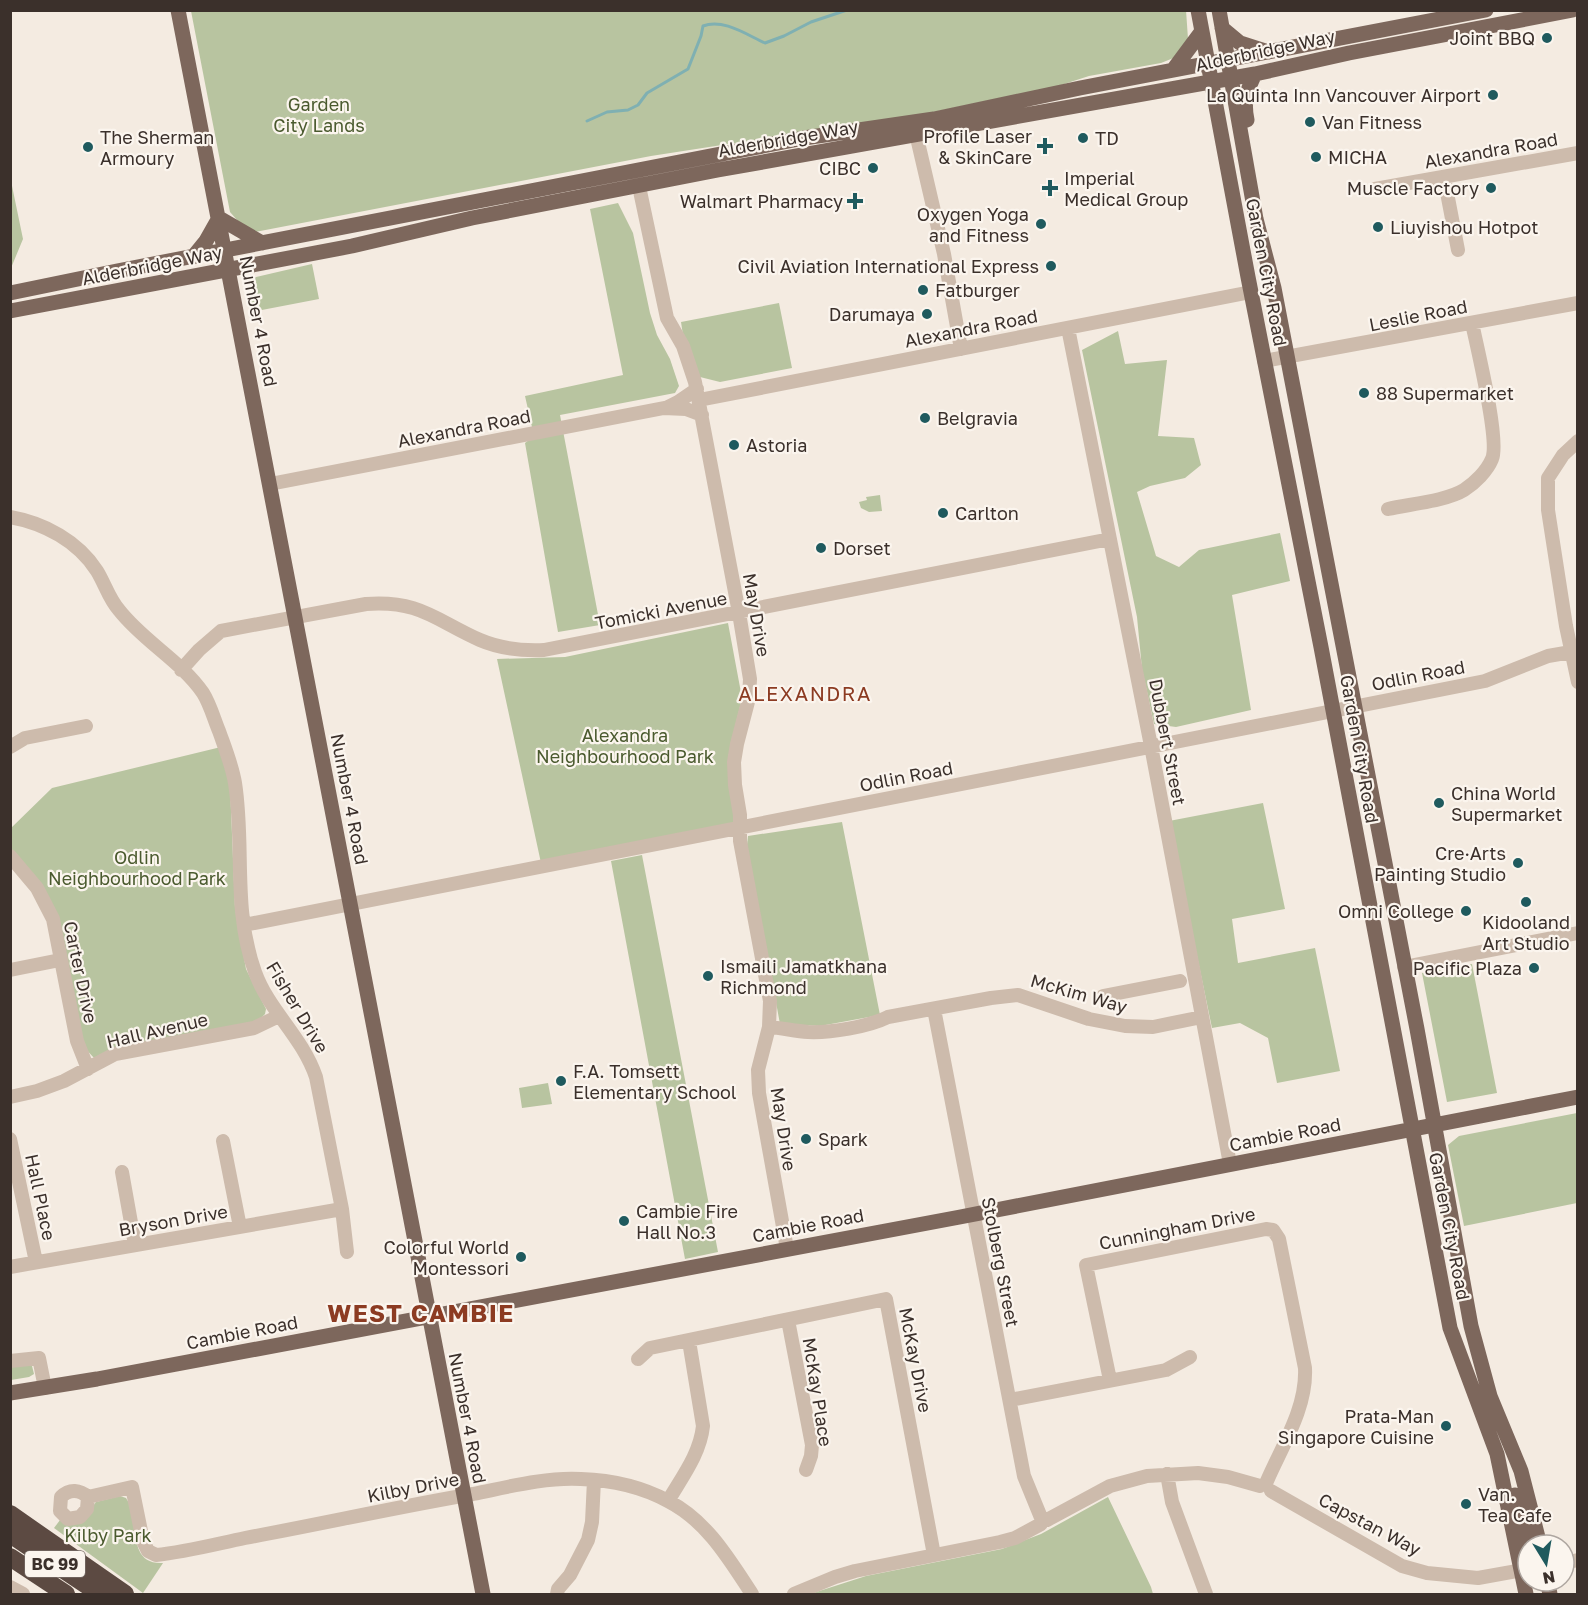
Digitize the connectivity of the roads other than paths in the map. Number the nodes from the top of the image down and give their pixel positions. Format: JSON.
{"nodes":[{"id":1,"x":178,"y":10,"type":"edge"},
{"id":2,"x":1198,"y":10,"type":"edge"},
{"id":3,"x":1218,"y":10,"type":"edge"},
{"id":4,"x":1486,"y":10,"type":"edge"},
{"id":5,"x":1573,"y":10,"type":"edge"},
{"id":6,"x":1222,"y":28,"type":"junction"},
{"id":7,"x":1202,"y":31,"type":"junction"},
{"id":8,"x":1271,"y":53,"type":"junction"},
{"id":9,"x":1228,"y":61,"type":"junction"},
{"id":10,"x":1208,"y":64,"type":"junction"},
{"id":11,"x":1173,"y":70,"type":"junction"},
{"id":12,"x":1255,"y":74,"type":"junction"},
{"id":13,"x":1231,"y":78,"type":"junction"},
{"id":14,"x":1212,"y":82,"type":"junction"},
{"id":15,"x":915,"y":129,"type":"junction"},
{"id":16,"x":1578,"y":153,"type":"edge"},
{"id":17,"x":1443,"y":177,"type":"junction"},
{"id":18,"x":638,"y":178,"type":"junction"},
{"id":19,"x":1375,"y":189,"type":"dead end"},
{"id":20,"x":219,"y":218,"type":"junction"},
{"id":21,"x":262,"y":243,"type":"junction"},
{"id":22,"x":225,"y":250,"type":"junction"},
{"id":23,"x":1458,"y":250,"type":"dead end"},
{"id":24,"x":193,"y":257,"type":"junction"},
{"id":25,"x":1269,"y":268,"type":"junction"},
{"id":26,"x":229,"y":270,"type":"junction"},
{"id":27,"x":1251,"y":292,"type":"junction"},
{"id":28,"x":10,"y":293,"type":"edge"},
{"id":29,"x":1578,"y":303,"type":"edge"},
{"id":30,"x":10,"y":311,"type":"edge"},
{"id":31,"x":1472,"y":323,"type":"junction"},
{"id":32,"x":1068,"y":328,"type":"junction"},
{"id":33,"x":961,"y":349,"type":"junction"},
{"id":34,"x":1287,"y":357,"type":"junction"},
{"id":35,"x":1264,"y":361,"type":"junction"},
{"id":36,"x":698,"y":394,"type":"junction"},
{"id":37,"x":664,"y":408,"type":"junction"},
{"id":38,"x":702,"y":415,"type":"junction"},
{"id":39,"x":1578,"y":441,"type":"edge"},
{"id":40,"x":270,"y":484,"type":"junction"},
{"id":41,"x":1388,"y":509,"type":"dead end"},
{"id":42,"x":10,"y":517,"type":"edge"},
{"id":43,"x":1110,"y":539,"type":"junction"},
{"id":44,"x":739,"y":613,"type":"junction"},
{"id":45,"x":296,"y":617,"type":"junction"},
{"id":46,"x":1571,"y":652,"type":"junction"},
{"id":47,"x":182,"y":670,"type":"junction"},
{"id":48,"x":1578,"y":682,"type":"edge"},
{"id":49,"x":1355,"y":706,"type":"junction"},
{"id":50,"x":1332,"y":710,"type":"junction"},
{"id":51,"x":86,"y":726,"type":"dead end"},
{"id":52,"x":1150,"y":746,"type":"junction"},
{"id":53,"x":10,"y":747,"type":"edge"},
{"id":54,"x":741,"y":827,"type":"junction"},
{"id":55,"x":10,"y":856,"type":"edge"},
{"id":56,"x":350,"y":904,"type":"junction"},
{"id":57,"x":244,"y":925,"type":"junction"},
{"id":58,"x":1578,"y":933,"type":"edge"},
{"id":59,"x":60,"y":960,"type":"junction"},
{"id":60,"x":1404,"y":967,"type":"junction"},
{"id":61,"x":10,"y":970,"type":"edge"},
{"id":62,"x":1180,"y":981,"type":"dead end"},
{"id":63,"x":1103,"y":996,"type":"dead end"},
{"id":64,"x":934,"y":1009,"type":"junction"},
{"id":65,"x":279,"y":1016,"type":"junction"},
{"id":66,"x":1202,"y":1017,"type":"junction"},
{"id":67,"x":770,"y":1027,"type":"junction"},
{"id":68,"x":88,"y":1069,"type":"junction"},
{"id":69,"x":10,"y":1097,"type":"edge"},
{"id":70,"x":1578,"y":1097,"type":"edge"},
{"id":71,"x":1433,"y":1125,"type":"junction"},
{"id":72,"x":1411,"y":1130,"type":"junction"},
{"id":73,"x":10,"y":1139,"type":"edge"},
{"id":74,"x":223,"y":1141,"type":"dead end"},
{"id":75,"x":1230,"y":1164,"type":"junction"},
{"id":76,"x":122,"y":1172,"type":"dead end"},
{"id":77,"x":342,"y":1209,"type":"junction"},
{"id":78,"x":973,"y":1215,"type":"junction"},
{"id":79,"x":240,"y":1227,"type":"junction"},
{"id":80,"x":135,"y":1245,"type":"junction"},
{"id":81,"x":788,"y":1249,"type":"junction"},
{"id":82,"x":347,"y":1252,"type":"dead end"},
{"id":83,"x":36,"y":1263,"type":"junction"},
{"id":84,"x":10,"y":1267,"type":"edge"},
{"id":85,"x":428,"y":1316,"type":"junction"},
{"id":86,"x":788,"y":1320,"type":"junction"},
{"id":87,"x":689,"y":1341,"type":"junction"},
{"id":88,"x":1190,"y":1357,"type":"dead end"},
{"id":89,"x":638,"y":1359,"type":"dead end"},
{"id":90,"x":10,"y":1361,"type":"edge"},
{"id":91,"x":1110,"y":1380,"type":"junction"},
{"id":92,"x":45,"y":1388,"type":"junction"},
{"id":93,"x":10,"y":1394,"type":"edge"},
{"id":94,"x":1010,"y":1400,"type":"junction"},
{"id":95,"x":1497,"y":1454,"type":"junction"},
{"id":96,"x":806,"y":1470,"type":"dead end"},
{"id":97,"x":1167,"y":1474,"type":"junction"},
{"id":98,"x":594,"y":1480,"type":"junction"},
{"id":99,"x":1266,"y":1486,"type":"junction"},
{"id":100,"x":463,"y":1495,"type":"junction"},
{"id":101,"x":88,"y":1497,"type":"dead end"},
{"id":102,"x":668,"y":1501,"type":"junction"},
{"id":103,"x":10,"y":1514,"type":"edge"},
{"id":104,"x":1043,"y":1521,"type":"junction"},
{"id":105,"x":1516,"y":1533,"type":"edge"},
{"id":106,"x":1526,"y":1533,"type":"edge"},
{"id":107,"x":1537,"y":1533,"type":"edge"},
{"id":108,"x":10,"y":1534,"type":"edge"},
{"id":109,"x":934,"y":1555,"type":"junction"},
{"id":110,"x":10,"y":1557,"type":"edge"},
{"id":111,"x":10,"y":1563,"type":"edge"},
{"id":112,"x":30,"y":1570,"type":"junction"},
{"id":113,"x":1516,"y":1576,"type":"edge"},
{"id":114,"x":10,"y":1587,"type":"edge"},
{"id":115,"x":23,"y":1594,"type":"edge"},
{"id":116,"x":66,"y":1594,"type":"edge"},
{"id":117,"x":100,"y":1594,"type":"edge"},
{"id":118,"x":125,"y":1594,"type":"edge"},
{"id":119,"x":483,"y":1594,"type":"edge"},
{"id":120,"x":557,"y":1594,"type":"edge"},
{"id":121,"x":752,"y":1594,"type":"edge"},
{"id":122,"x":794,"y":1594,"type":"edge"},
{"id":123,"x":1206,"y":1594,"type":"edge"}],
"edges":[{"from":1,"to":20,"type":"main road","name":"Number 4 Road"},
{"from":2,"to":7,"type":"main road","name":"Garden City Road"},
{"from":3,"to":6,"type":"main road","name":"Garden City Road"},
{"from":4,"to":8,"type":"main road","name":"Alderbridge Way"},
{"from":5,"to":12,"type":"main road","name":"Alderbridge Way"},
{"from":6,"to":8,"type":"main road"},
{"from":6,"to":9,"type":"main road","name":"Garden City Road"},
{"from":7,"to":10,"type":"main road","name":"Garden City Road"},
{"from":7,"to":11,"type":"main road"},
{"from":8,"to":9,"type":"main road","name":"Alderbridge Way"},
{"from":9,"to":10,"type":"main road","name":"Alderbridge Way"},
{"from":9,"to":13,"type":"main road","name":"Garden City Road"},
{"from":10,"to":11,"type":"main road","name":"Alderbridge Way"},
{"from":10,"to":14,"type":"main road","name":"Garden City Road"},
{"from":11,"to":15,"type":"main road","name":"Alderbridge Way"},
{"from":12,"to":13,"type":"main road","name":"Alderbridge Way"},
{"from":12,"to":25,"type":"main road"},
{"from":13,"to":14,"type":"main road","name":"Alderbridge Way"},
{"from":13,"to":25,"type":"main road","name":"Garden City Road"},
{"from":14,"to":15,"type":"main road","name":"Alderbridge Way"},
{"from":14,"to":27,"type":"main road","name":"Garden City Road"},
{"from":15,"to":18,"type":"main road","name":"Alderbridge Way"},
{"from":15,"to":33,"type":"street"},
{"from":16,"to":17,"type":"street","name":"Alexandra Road"},
{"from":17,"to":19,"type":"street","name":"Alexandra Road"},
{"from":17,"to":23,"type":"street"},
{"from":18,"to":21,"type":"main road","name":"Alderbridge Way"},
{"from":18,"to":26,"type":"main road","name":"Alderbridge Way"},
{"from":18,"to":36,"type":"street","name":"May Drive"},
{"from":20,"to":21,"type":"main road"},
{"from":20,"to":22,"type":"main road","name":"Number 4 Road"},
{"from":20,"to":24,"type":"main road"},
{"from":21,"to":22,"type":"main road","name":"Alderbridge Way"},
{"from":22,"to":24,"type":"main road","name":"Alderbridge Way"},
{"from":22,"to":26,"type":"main road","name":"Number 4 Road"},
{"from":24,"to":28,"type":"main road","name":"Alderbridge Way"},
{"from":25,"to":34,"type":"main road","name":"Garden City Road"},
{"from":26,"to":30,"type":"main road","name":"Alderbridge Way"},
{"from":26,"to":40,"type":"main road","name":"Number 4 Road"},
{"from":27,"to":32,"type":"street","name":"Alexandra Road"},
{"from":27,"to":35,"type":"main road","name":"Garden City Road"},
{"from":29,"to":31,"type":"street","name":"Leslie Road"},
{"from":31,"to":34,"type":"street","name":"Leslie Road"},
{"from":31,"to":41,"type":"street"},
{"from":32,"to":33,"type":"street","name":"Alexandra Road"},
{"from":32,"to":43,"type":"street","name":"Dubbert Street"},
{"from":33,"to":36,"type":"street","name":"Alexandra Road"},
{"from":34,"to":35,"type":"street","name":"Leslie Road"},
{"from":34,"to":49,"type":"main road","name":"Garden City Road"},
{"from":35,"to":50,"type":"main road","name":"Garden City Road"},
{"from":36,"to":37,"type":"street","name":"Alexandra Road"},
{"from":36,"to":38,"type":"street","name":"May Drive"},
{"from":37,"to":38,"type":"street","name":"Alexandra Road"},
{"from":37,"to":40,"type":"street","name":"Alexandra Road"},
{"from":38,"to":44,"type":"street","name":"May Drive"},
{"from":39,"to":46,"type":"street"},
{"from":40,"to":45,"type":"main road","name":"Number 4 Road"},
{"from":42,"to":47,"type":"street","name":"Fisher Drive"},
{"from":43,"to":44,"type":"street","name":"Tomicki Avenue"},
{"from":43,"to":52,"type":"street","name":"Dubbert Street"},
{"from":44,"to":45,"type":"street","name":"Tomicki Avenue"},
{"from":44,"to":54,"type":"street","name":"May Drive"},
{"from":45,"to":47,"type":"street","name":"Tomicki Avenue"},
{"from":45,"to":56,"type":"main road","name":"Number 4 Road"},
{"from":46,"to":48,"type":"street"},
{"from":46,"to":49,"type":"street","name":"Odlin Road"},
{"from":47,"to":57,"type":"street","name":"Fisher Drive"},
{"from":49,"to":50,"type":"street","name":"Odlin Road"},
{"from":49,"to":60,"type":"main road","name":"Garden City Road"},
{"from":50,"to":52,"type":"street","name":"Odlin Road"},
{"from":50,"to":72,"type":"main road","name":"Garden City Road"},
{"from":51,"to":53,"type":"street"},
{"from":52,"to":54,"type":"street","name":"Odlin Road"},
{"from":52,"to":66,"type":"street","name":"Dubbert Street"},
{"from":54,"to":56,"type":"street","name":"Odlin Road"},
{"from":54,"to":67,"type":"street","name":"May Drive"},
{"from":55,"to":59,"type":"street","name":"Carter Drive"},
{"from":56,"to":57,"type":"street","name":"Odlin Road"},
{"from":56,"to":85,"type":"main road","name":"Number 4 Road"},
{"from":57,"to":65,"type":"street","name":"Fisher Drive"},
{"from":58,"to":60,"type":"street"},
{"from":59,"to":61,"type":"street"},
{"from":59,"to":68,"type":"street","name":"Carter Drive"},
{"from":60,"to":71,"type":"main road","name":"Garden City Road"},
{"from":62,"to":63,"type":"street"},
{"from":64,"to":66,"type":"street","name":"McKim Way"},
{"from":64,"to":67,"type":"street","name":"McKim Way"},
{"from":64,"to":78,"type":"street","name":"Stolberg Street"},
{"from":65,"to":68,"type":"street","name":"Hall Avenue"},
{"from":65,"to":77,"type":"street","name":"Fisher Drive"},
{"from":66,"to":75,"type":"street","name":"Dubbert Street"},
{"from":67,"to":81,"type":"street","name":"May Drive"},
{"from":68,"to":69,"type":"street","name":"Hall Avenue"},
{"from":70,"to":71,"type":"main road","name":"Cambie Road"},
{"from":71,"to":72,"type":"main road","name":"Cambie Road"},
{"from":71,"to":107,"type":"main road","name":"Garden City Road"},
{"from":72,"to":75,"type":"main road","name":"Cambie Road"},
{"from":72,"to":95,"type":"main road","name":"Garden City Road"},
{"from":73,"to":83,"type":"street","name":"Hall Place"},
{"from":74,"to":79,"type":"street"},
{"from":75,"to":78,"type":"main road","name":"Cambie Road"},
{"from":76,"to":80,"type":"street"},
{"from":77,"to":79,"type":"street","name":"Bryson Drive"},
{"from":77,"to":82,"type":"street","name":"Fisher Drive"},
{"from":78,"to":81,"type":"main road","name":"Cambie Road"},
{"from":78,"to":94,"type":"street","name":"Stolberg Street"},
{"from":79,"to":80,"type":"street","name":"Bryson Drive"},
{"from":80,"to":83,"type":"street","name":"Bryson Drive"},
{"from":81,"to":85,"type":"main road","name":"Cambie Road"},
{"from":83,"to":84,"type":"street","name":"Bryson Drive"},
{"from":85,"to":92,"type":"main road","name":"Cambie Road"},
{"from":85,"to":100,"type":"main road","name":"Number 4 Road"},
{"from":86,"to":87,"type":"street","name":"McKay Drive"},
{"from":86,"to":96,"type":"street","name":"McKay Place"},
{"from":86,"to":109,"type":"street","name":"McKay Drive"},
{"from":87,"to":89,"type":"street","name":"McKay Drive"},
{"from":87,"to":102,"type":"street"},
{"from":88,"to":91,"type":"street"},
{"from":90,"to":92,"type":"street"},
{"from":91,"to":94,"type":"street"},
{"from":91,"to":99,"type":"street","name":"Cunningham Drive"},
{"from":92,"to":93,"type":"main road","name":"Cambie Road"},
{"from":94,"to":104,"type":"street","name":"Stolberg Street"},
{"from":95,"to":105,"type":"main road","name":"Garden City Road"},
{"from":95,"to":106,"type":"main road"},
{"from":97,"to":99,"type":"street","name":"Capstan Way"},
{"from":97,"to":104,"type":"street","name":"Capstan Way"},
{"from":97,"to":123,"type":"street"},
{"from":98,"to":100,"type":"street","name":"Kilby Drive"},
{"from":98,"to":102,"type":"street","name":"Kilby Drive"},
{"from":98,"to":120,"type":"street"},
{"from":99,"to":113,"type":"street","name":"Capstan Way"},
{"from":100,"to":101,"type":"street","name":"Kilby Drive"},
{"from":100,"to":119,"type":"main road","name":"Number 4 Road"},
{"from":102,"to":121,"type":"street","name":"Kilby Drive"},
{"from":103,"to":118,"type":"highway"},
{"from":104,"to":109,"type":"street","name":"Capstan Way"},
{"from":108,"to":117,"type":"highway","number":"BC 99"},
{"from":109,"to":122,"type":"street","name":"Capstan Way"},
{"from":110,"to":112,"type":"highway","number":"BC 99"},
{"from":111,"to":112,"type":"highway"},
{"from":112,"to":116,"type":"highway","number":"BC 99"},
{"from":114,"to":115,"type":"street"}]}
